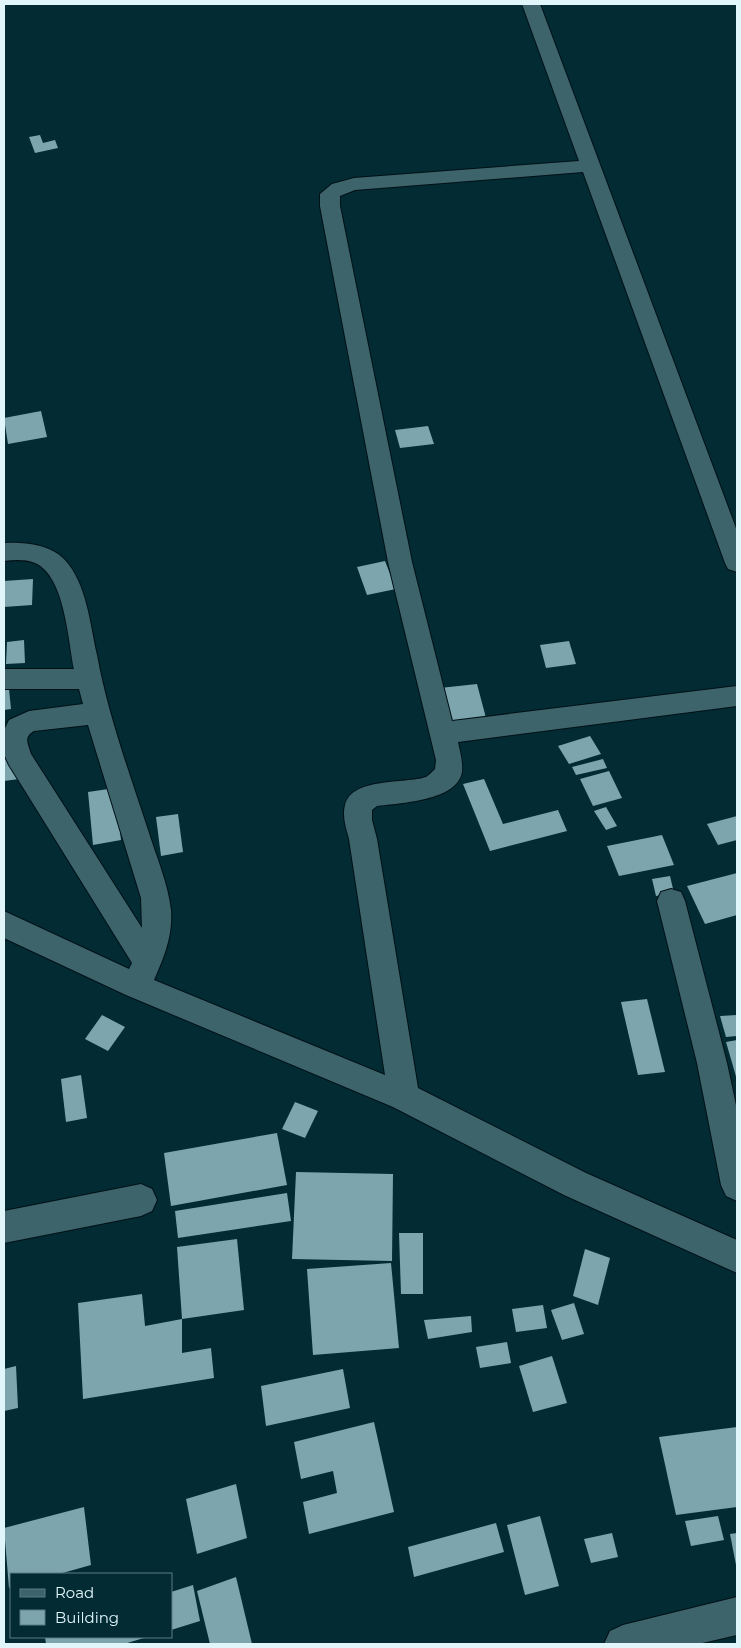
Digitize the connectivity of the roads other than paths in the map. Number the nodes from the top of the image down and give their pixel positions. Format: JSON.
{"nodes":[{"id":1,"x":531,"y":4,"type":"edge"},
{"id":2,"x":592,"y":166,"type":"junction"},
{"id":3,"x":4,"y":552,"type":"edge"},
{"id":4,"x":737,"y":563,"type":"edge"},
{"id":5,"x":4,"y":679,"type":"edge"},
{"id":6,"x":89,"y":679,"type":"junction"},
{"id":7,"x":737,"y":696,"type":"edge"},
{"id":8,"x":99,"y":713,"type":"junction"},
{"id":9,"x":442,"y":732,"type":"junction"},
{"id":10,"x":671,"y":901,"type":"dead end"},
{"id":11,"x":4,"y":924,"type":"edge"},
{"id":12,"x":142,"y":974,"type":"junction"},
{"id":13,"x":404,"y":1097,"type":"junction"},
{"id":14,"x":737,"y":1185,"type":"edge"},
{"id":15,"x":141,"y":1200,"type":"dead end"},
{"id":16,"x":4,"y":1227,"type":"edge"},
{"id":17,"x":737,"y":1257,"type":"edge"},
{"id":18,"x":737,"y":1616,"type":"edge"},
{"id":19,"x":623,"y":1644,"type":"edge"}],
"edges":[{"from":1,"to":2,"type":"street"},
{"from":2,"to":4,"type":"street"},
{"from":2,"to":9,"type":"street"},
{"from":3,"to":6,"type":"street"},
{"from":5,"to":6,"type":"street"},
{"from":6,"to":8,"type":"street"},
{"from":7,"to":9,"type":"street"},
{"from":8,"to":12,"type":"street"},
{"from":8,"to":12,"type":"street"},
{"from":9,"to":13,"type":"street"},
{"from":10,"to":14,"type":"street"},
{"from":11,"to":12,"type":"street"},
{"from":12,"to":13,"type":"street"},
{"from":13,"to":17,"type":"street"},
{"from":15,"to":16,"type":"street"},
{"from":18,"to":19,"type":"street"}]}
